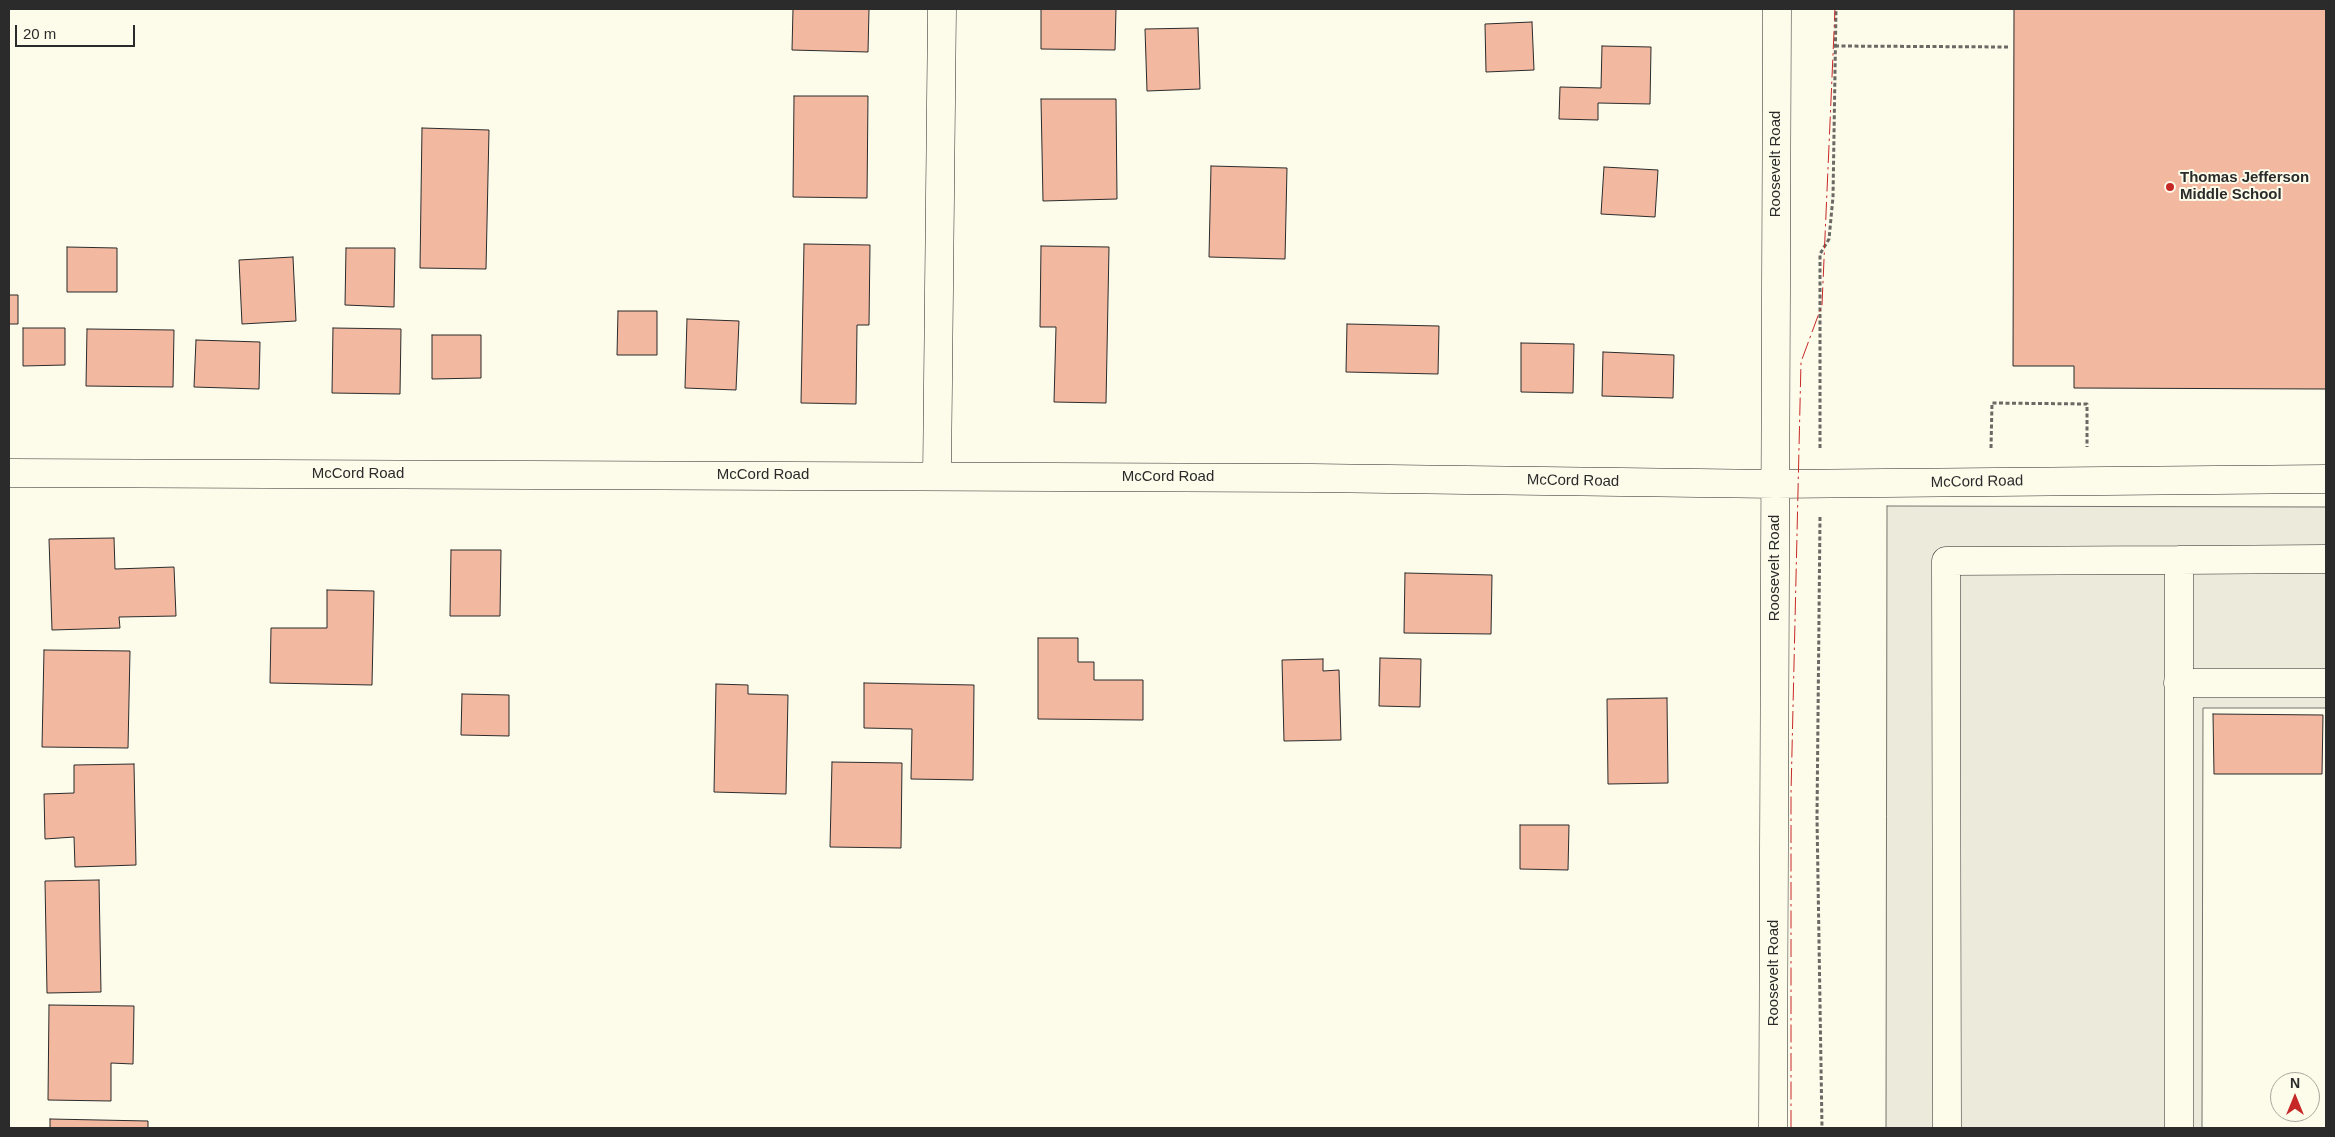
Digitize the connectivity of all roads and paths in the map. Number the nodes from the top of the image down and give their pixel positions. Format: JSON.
{"nodes":[{"id":1,"x":942,"y":9,"type":"edge"},
{"id":2,"x":1777,"y":9,"type":"edge"},
{"id":3,"x":1836,"y":9,"type":"edge"},
{"id":4,"x":1835,"y":46,"type":"junction"},
{"id":5,"x":2009,"y":47,"type":"dead end"},
{"id":6,"x":1991,"y":454,"type":"dead end"},
{"id":7,"x":2086,"y":454,"type":"dead end"},
{"id":8,"x":9,"y":473,"type":"edge"},
{"id":9,"x":937,"y":476,"type":"junction"},
{"id":10,"x":2326,"y":479,"type":"edge"},
{"id":11,"x":1820,"y":483,"type":"junction"},
{"id":12,"x":1775,"y":484,"type":"junction"},
{"id":13,"x":2326,"y":559,"type":"edge"},
{"id":14,"x":2179,"y":560,"type":"junction"},
{"id":15,"x":2178,"y":683,"type":"junction"},
{"id":16,"x":2326,"y":683,"type":"edge"},
{"id":17,"x":1773,"y":1128,"type":"edge"},
{"id":18,"x":1822,"y":1128,"type":"edge"},
{"id":19,"x":1948,"y":1128,"type":"edge"},
{"id":20,"x":2179,"y":1128,"type":"edge"}],
"edges":[{"from":1,"to":9,"type":"street"},
{"from":2,"to":12,"type":"street","name":"Roosevelt Road"},
{"from":3,"to":4,"type":"path"},
{"from":4,"to":5,"type":"path"},
{"from":4,"to":11,"type":"path"},
{"from":6,"to":7,"type":"path"},
{"from":8,"to":9,"type":"street","name":"McCord Road"},
{"from":9,"to":12,"type":"street","name":"McCord Road"},
{"from":10,"to":11,"type":"street","name":"McCord Road"},
{"from":11,"to":12,"type":"street","name":"McCord Road"},
{"from":11,"to":18,"type":"path"},
{"from":12,"to":17,"type":"street","name":"Roosevelt Road"},
{"from":13,"to":14,"type":"street"},
{"from":14,"to":15,"type":"street"},
{"from":14,"to":19,"type":"street"},
{"from":15,"to":16,"type":"street"},
{"from":15,"to":20,"type":"street"}]}
